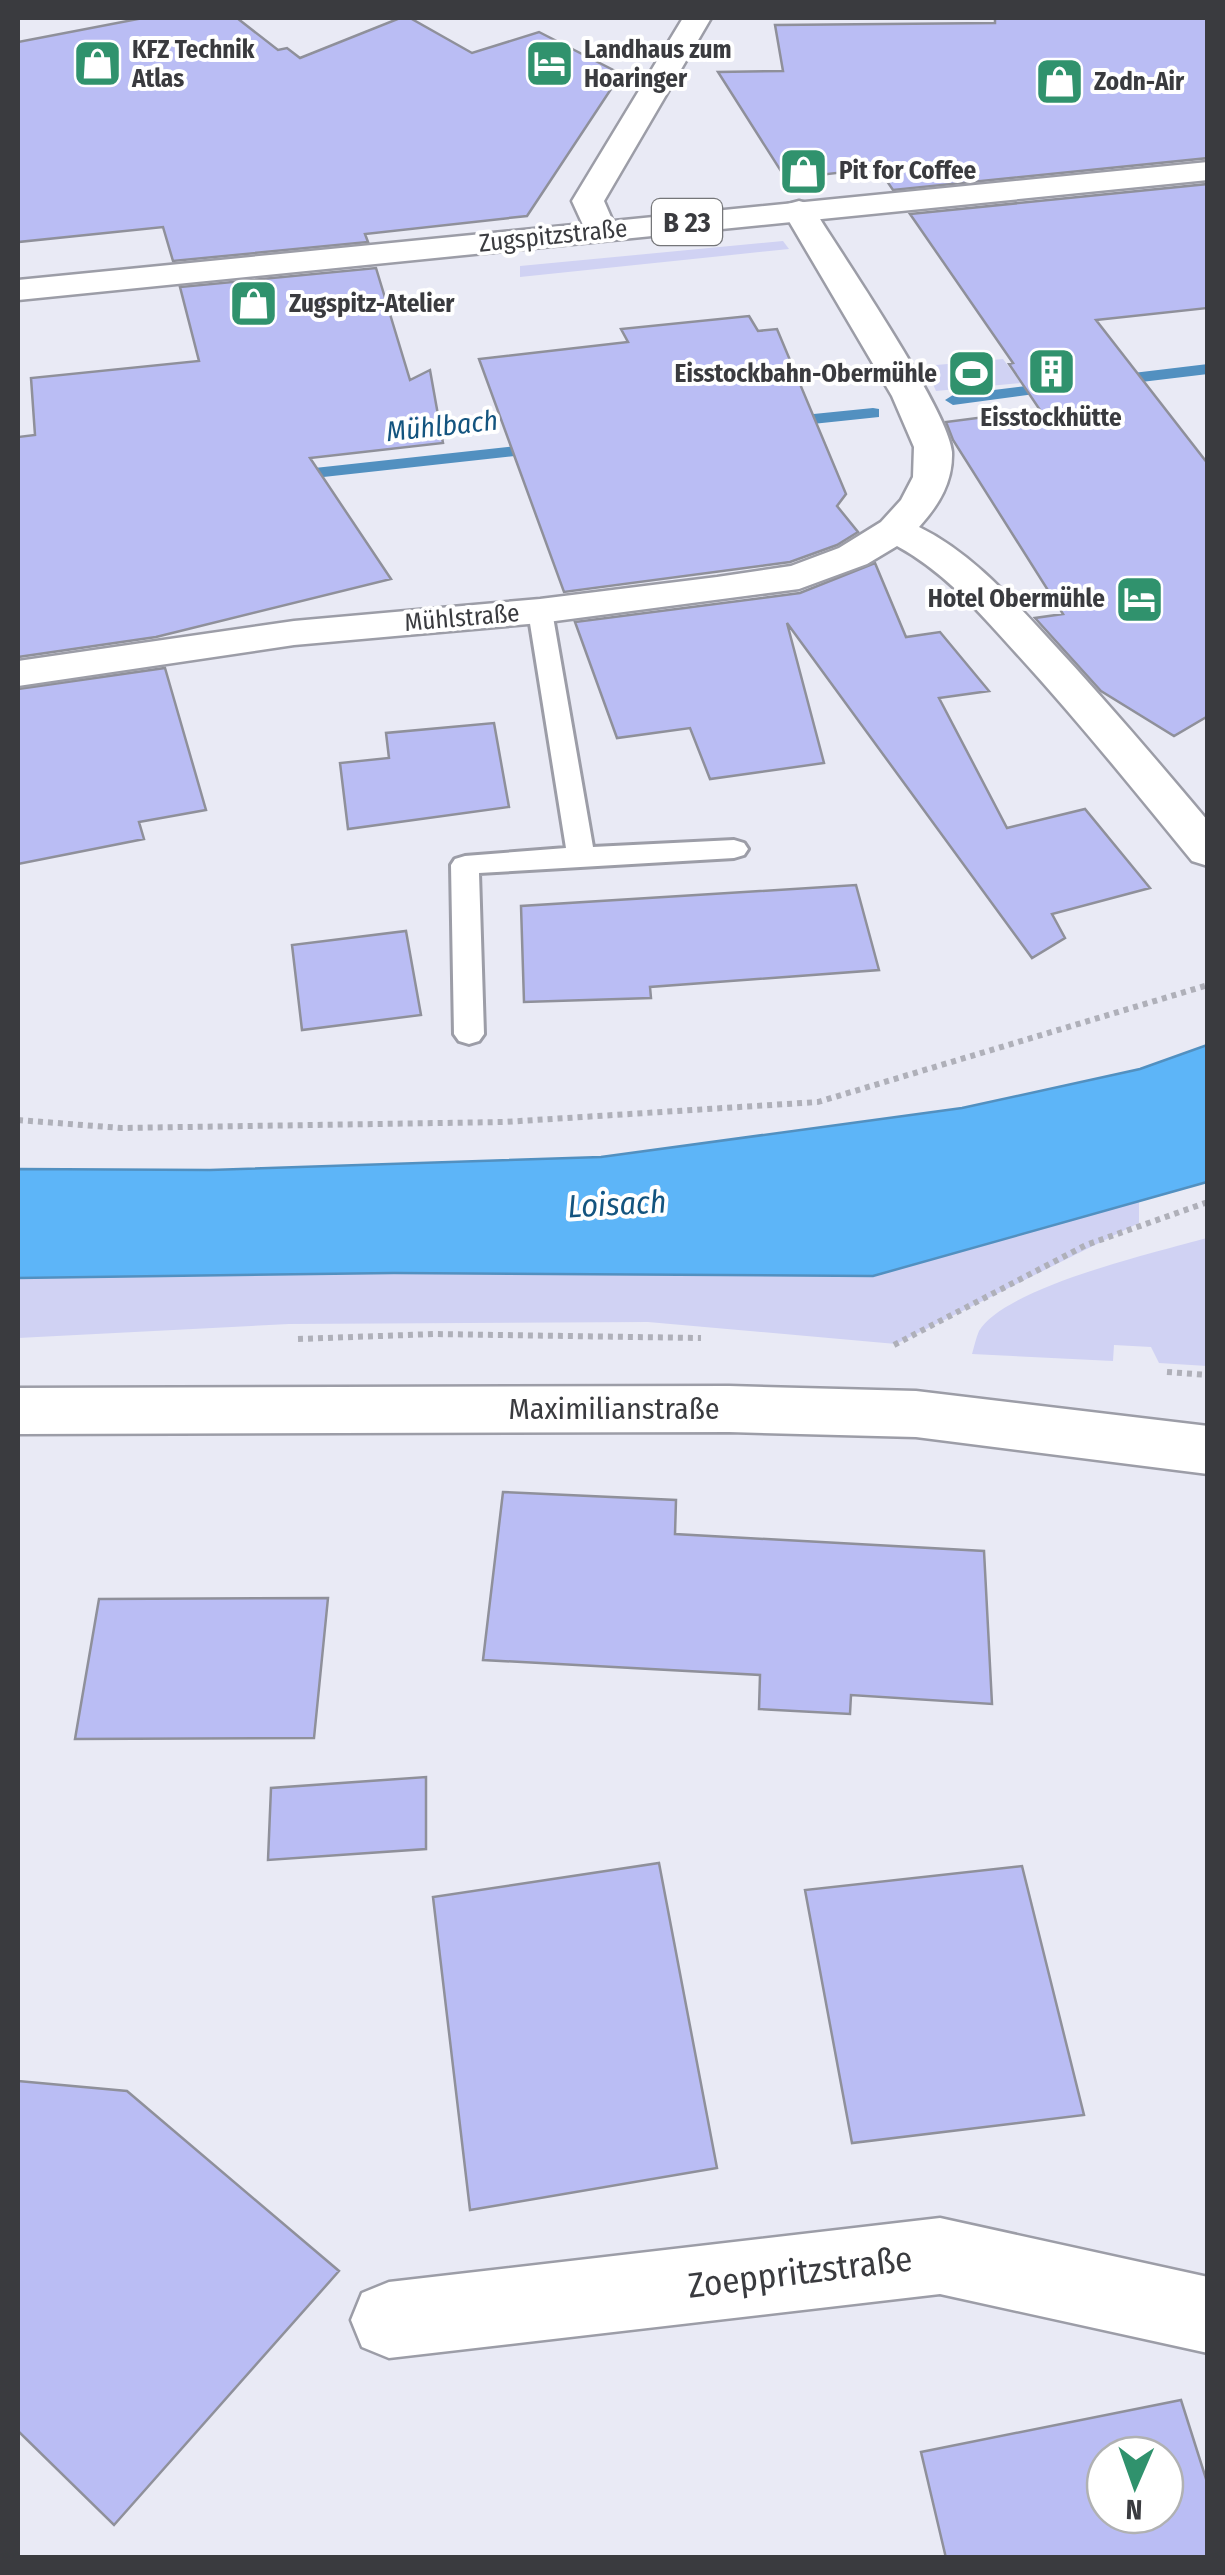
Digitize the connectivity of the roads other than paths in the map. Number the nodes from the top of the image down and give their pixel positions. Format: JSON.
{"nodes":[{"id":1,"x":697,"y":18,"type":"edge"},
{"id":2,"x":1208,"y":171,"type":"edge"},
{"id":3,"x":799,"y":211,"type":"junction"},
{"id":4,"x":601,"y":231,"type":"junction"},
{"id":5,"x":18,"y":290,"type":"edge"},
{"id":6,"x":896,"y":530,"type":"junction"},
{"id":7,"x":540,"y":611,"type":"junction"},
{"id":8,"x":18,"y":674,"type":"edge"},
{"id":9,"x":734,"y":849,"type":"dead end"},
{"id":10,"x":1208,"y":851,"type":"edge"},
{"id":11,"x":581,"y":856,"type":"junction"},
{"id":12,"x":469,"y":1034,"type":"dead end"},
{"id":13,"x":18,"y":1411,"type":"edge"},
{"id":14,"x":1208,"y":1450,"type":"edge"},
{"id":15,"x":1208,"y":2315,"type":"edge"},
{"id":16,"x":389,"y":2320,"type":"dead end"}],
"edges":[{"from":1,"to":4,"type":"street"},
{"from":2,"to":3,"type":"street","name":"Zugspitzstraße","number":"B 23"},
{"from":3,"to":4,"type":"street","name":"Zugspitzstraße","number":"B 23"},
{"from":3,"to":6,"type":"street","name":"Mühlstraße"},
{"from":4,"to":5,"type":"street","name":"Zugspitzstraße","number":"B 23"},
{"from":6,"to":7,"type":"street","name":"Mühlstraße"},
{"from":6,"to":10,"type":"street"},
{"from":7,"to":8,"type":"street","name":"Mühlstraße"},
{"from":7,"to":11,"type":"lane"},
{"from":9,"to":11,"type":"lane"},
{"from":11,"to":12,"type":"lane"},
{"from":13,"to":14,"type":"street","name":"Maximilianstraße"},
{"from":15,"to":16,"type":"street","name":"Zoeppritzstraße"}]}
